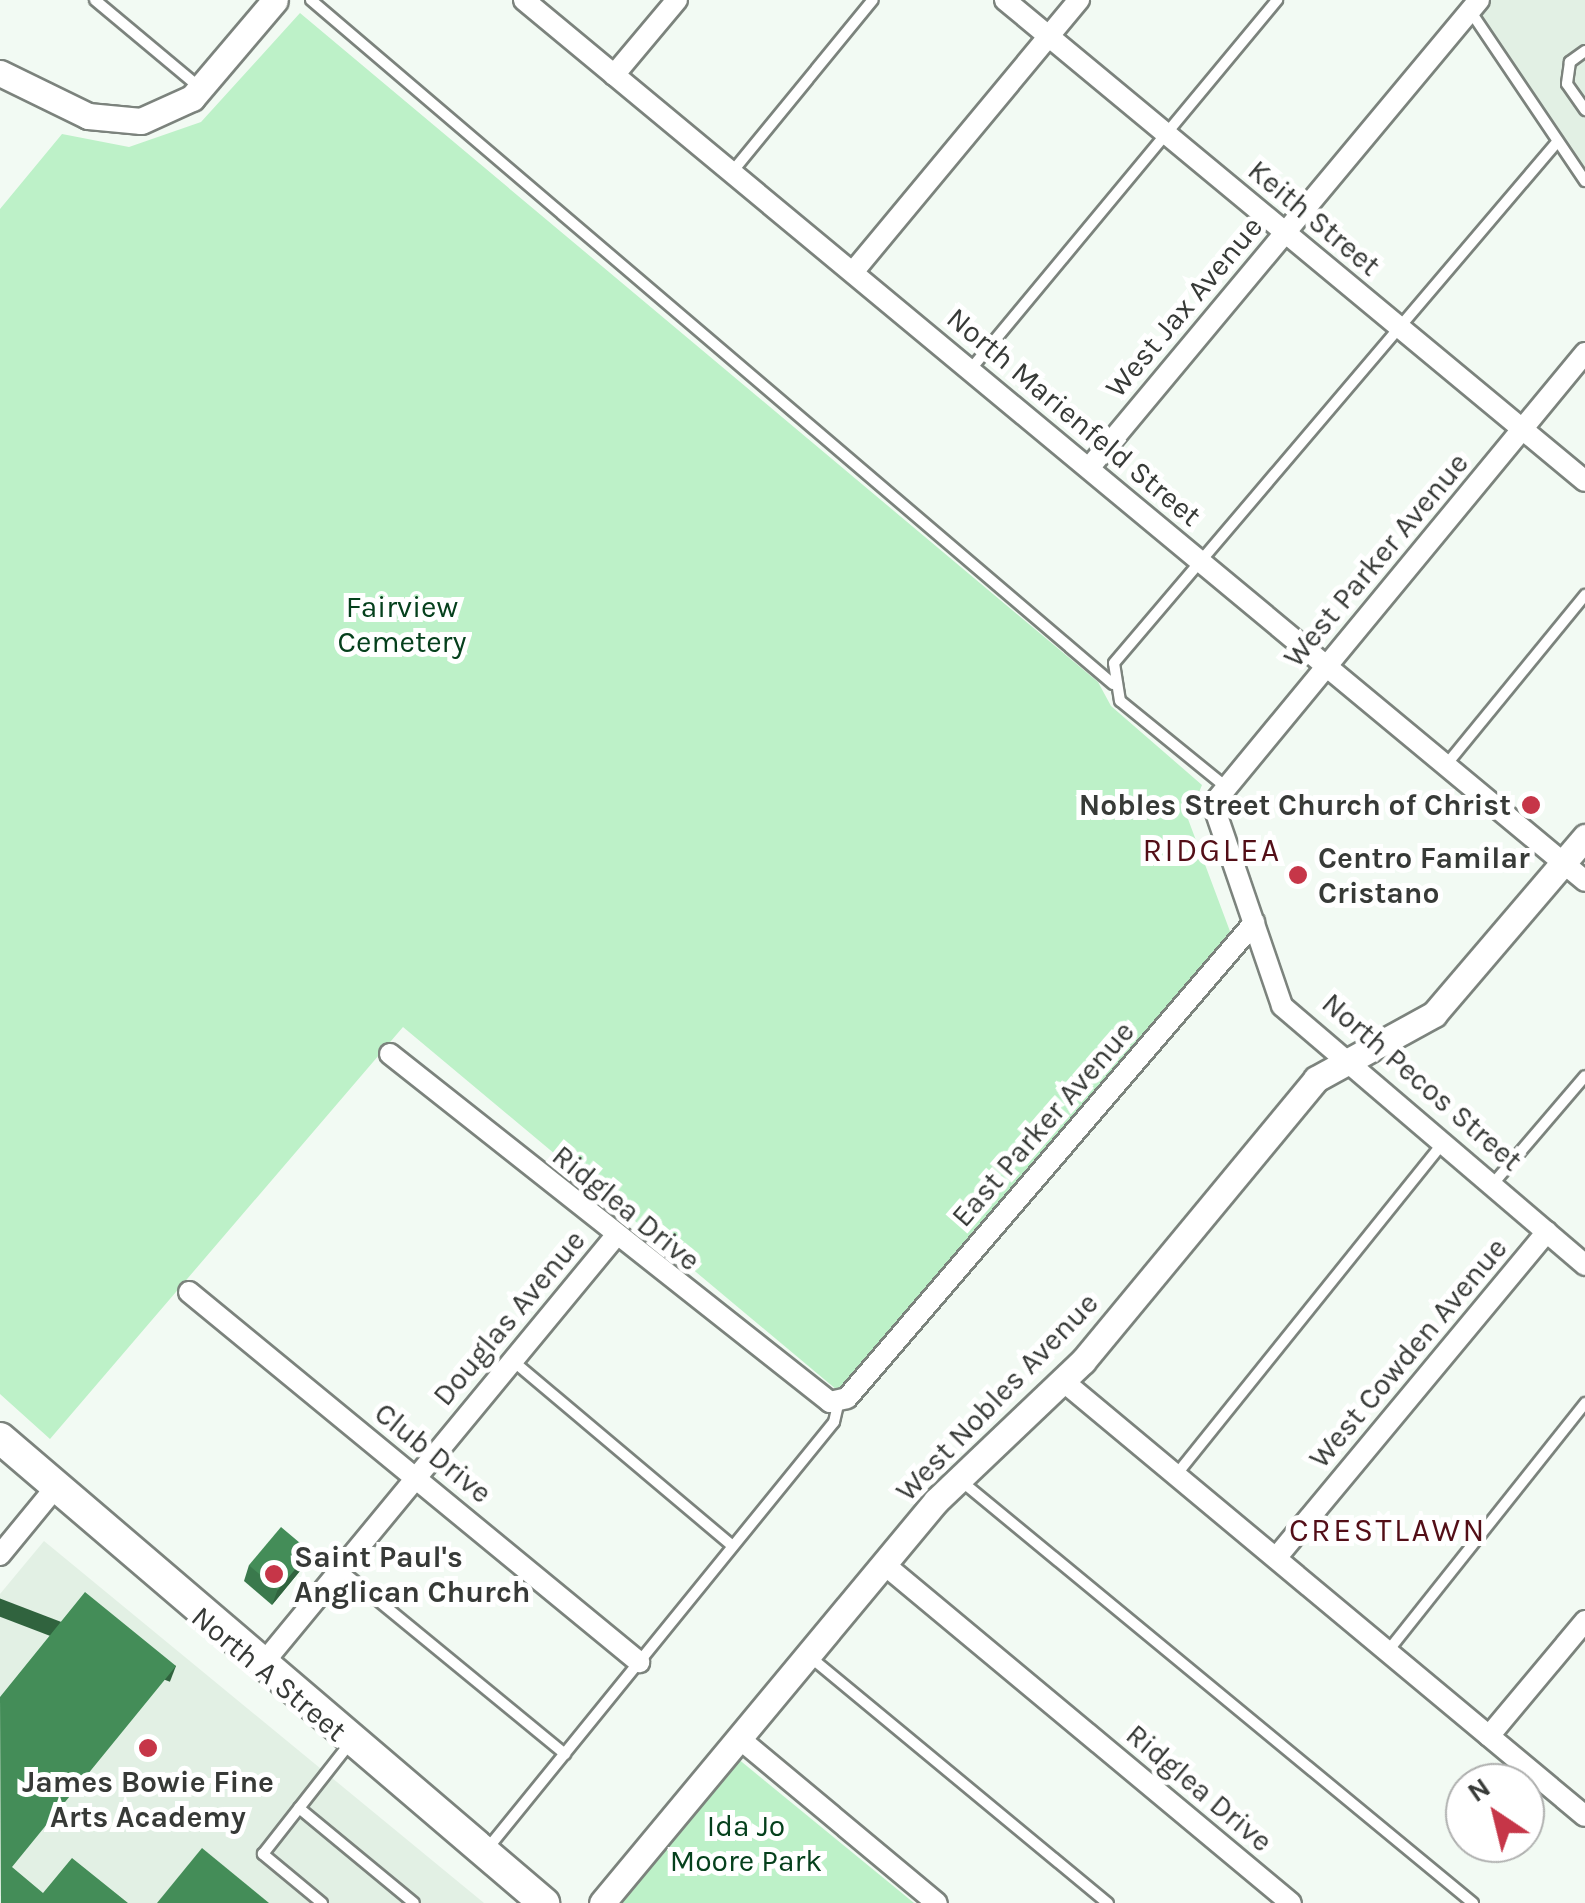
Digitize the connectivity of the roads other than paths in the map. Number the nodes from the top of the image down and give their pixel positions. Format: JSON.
{"nodes":[{"id":1,"x":95,"y":0,"type":"edge"},
{"id":2,"x":274,"y":0,"type":"edge"},
{"id":3,"x":310,"y":0,"type":"edge"},
{"id":4,"x":524,"y":0,"type":"edge"},
{"id":5,"x":677,"y":0,"type":"edge"},
{"id":6,"x":873,"y":0,"type":"edge"},
{"id":7,"x":1005,"y":0,"type":"edge"},
{"id":8,"x":1079,"y":0,"type":"edge"},
{"id":9,"x":1277,"y":0,"type":"edge"},
{"id":10,"x":1475,"y":5,"type":"edge"},
{"id":11,"x":1049,"y":36,"type":"junction"},
{"id":12,"x":1585,"y":50,"type":"edge"},
{"id":13,"x":0,"y":74,"type":"edge"},
{"id":14,"x":614,"y":76,"type":"junction"},
{"id":15,"x":201,"y":88,"type":"junction"},
{"id":16,"x":1585,"y":110,"type":"edge"},
{"id":17,"x":1165,"y":133,"type":"junction"},
{"id":18,"x":1558,"y":141,"type":"junction"},
{"id":19,"x":732,"y":172,"type":"junction"},
{"id":20,"x":1585,"y":181,"type":"edge"},
{"id":21,"x":1285,"y":232,"type":"junction"},
{"id":22,"x":853,"y":272,"type":"junction"},
{"id":23,"x":1402,"y":330,"type":"junction"},
{"id":24,"x":1585,"y":353,"type":"edge"},
{"id":25,"x":970,"y":371,"type":"junction"},
{"id":26,"x":1522,"y":430,"type":"junction"},
{"id":27,"x":1089,"y":468,"type":"junction"},
{"id":28,"x":1585,"y":481,"type":"edge"},
{"id":29,"x":1206,"y":566,"type":"junction"},
{"id":30,"x":1585,"y":595,"type":"edge"},
{"id":31,"x":1326,"y":666,"type":"junction"},
{"id":32,"x":1113,"y":684,"type":"junction"},
{"id":33,"x":1446,"y":766,"type":"junction"},
{"id":34,"x":1219,"y":796,"type":"junction"},
{"id":35,"x":1585,"y":837,"type":"edge"},
{"id":36,"x":1563,"y":863,"type":"junction"},
{"id":37,"x":1585,"y":882,"type":"edge"},
{"id":38,"x":1254,"y":923,"type":"junction"},
{"id":39,"x":390,"y":1054,"type":"dead end"},
{"id":40,"x":1345,"y":1060,"type":"junction"},
{"id":41,"x":1585,"y":1076,"type":"edge"},
{"id":42,"x":1443,"y":1143,"type":"junction"},
{"id":43,"x":1492,"y":1185,"type":"junction"},
{"id":44,"x":1547,"y":1232,"type":"junction"},
{"id":45,"x":614,"y":1238,"type":"junction"},
{"id":46,"x":1585,"y":1265,"type":"edge"},
{"id":47,"x":189,"y":1292,"type":"dead end"},
{"id":48,"x":513,"y":1361,"type":"junction"},
{"id":49,"x":1063,"y":1381,"type":"junction"},
{"id":50,"x":835,"y":1400,"type":"junction"},
{"id":51,"x":1585,"y":1402,"type":"edge"},
{"id":52,"x":0,"y":1438,"type":"edge"},
{"id":53,"x":1176,"y":1475,"type":"junction"},
{"id":54,"x":416,"y":1478,"type":"junction"},
{"id":55,"x":959,"y":1479,"type":"junction"},
{"id":56,"x":55,"y":1488,"type":"junction"},
{"id":57,"x":733,"y":1546,"type":"junction"},
{"id":58,"x":0,"y":1555,"type":"edge"},
{"id":59,"x":1276,"y":1558,"type":"junction"},
{"id":60,"x":885,"y":1565,"type":"junction"},
{"id":61,"x":341,"y":1569,"type":"junction"},
{"id":62,"x":1585,"y":1620,"type":"edge"},
{"id":63,"x":1388,"y":1651,"type":"junction"},
{"id":64,"x":809,"y":1656,"type":"junction"},
{"id":65,"x":639,"y":1662,"type":"junction"},
{"id":66,"x":260,"y":1668,"type":"junction"},
{"id":67,"x":1490,"y":1736,"type":"junction"},
{"id":68,"x":740,"y":1739,"type":"junction"},
{"id":69,"x":350,"y":1742,"type":"junction"},
{"id":70,"x":564,"y":1754,"type":"junction"},
{"id":71,"x":299,"y":1808,"type":"junction"},
{"id":72,"x":1585,"y":1816,"type":"edge"},
{"id":73,"x":484,"y":1853,"type":"junction"},
{"id":74,"x":322,"y":1903,"type":"edge"},
{"id":75,"x":414,"y":1903,"type":"edge"},
{"id":76,"x":544,"y":1903,"type":"edge"},
{"id":77,"x":602,"y":1903,"type":"edge"},
{"id":78,"x":937,"y":1903,"type":"edge"},
{"id":79,"x":1108,"y":1903,"type":"edge"},
{"id":80,"x":1290,"y":1903,"type":"edge"},
{"id":81,"x":1473,"y":1903,"type":"edge"}],
"edges":[{"from":1,"to":15,"type":"lane"},
{"from":2,"to":15,"type":"street"},
{"from":3,"to":32,"type":"lane"},
{"from":4,"to":14,"type":"street","name":"North Marienfeld Street"},
{"from":5,"to":14,"type":"street"},
{"from":6,"to":19,"type":"lane"},
{"from":7,"to":11,"type":"street","name":"Keith Street"},
{"from":8,"to":11,"type":"street"},
{"from":9,"to":17,"type":"lane"},
{"from":10,"to":18,"type":"lane"},
{"from":10,"to":21,"type":"street","name":"West Jax Avenue"},
{"from":11,"to":17,"type":"street","name":"Keith Street"},
{"from":11,"to":22,"type":"street"},
{"from":12,"to":16,"type":"lane"},
{"from":13,"to":15,"type":"street"},
{"from":14,"to":19,"type":"street","name":"North Marienfeld Street"},
{"from":17,"to":21,"type":"street","name":"Keith Street"},
{"from":17,"to":25,"type":"lane"},
{"from":18,"to":20,"type":"lane"},
{"from":18,"to":23,"type":"lane"},
{"from":19,"to":22,"type":"street","name":"North Marienfeld Street"},
{"from":21,"to":23,"type":"street","name":"Keith Street"},
{"from":21,"to":27,"type":"street","name":"West Jax Avenue"},
{"from":22,"to":25,"type":"street","name":"North Marienfeld Street"},
{"from":23,"to":26,"type":"street","name":"Keith Street"},
{"from":23,"to":29,"type":"lane"},
{"from":24,"to":26,"type":"street","name":"West Parker Avenue"},
{"from":25,"to":27,"type":"street","name":"North Marienfeld Street"},
{"from":26,"to":28,"type":"street","name":"Keith Street"},
{"from":26,"to":31,"type":"street","name":"West Parker Avenue"},
{"from":27,"to":29,"type":"street","name":"North Marienfeld Street"},
{"from":29,"to":31,"type":"street","name":"North Marienfeld Street"},
{"from":29,"to":32,"type":"lane"},
{"from":30,"to":33,"type":"lane"},
{"from":31,"to":33,"type":"street","name":"North Marienfeld Street"},
{"from":31,"to":34,"type":"street","name":"West Parker Avenue"},
{"from":32,"to":34,"type":"lane"},
{"from":33,"to":36,"type":"street","name":"North Marienfeld Street"},
{"from":34,"to":38,"type":"street"},
{"from":35,"to":36,"type":"street","name":"West Nobles Avenue"},
{"from":36,"to":37,"type":"street","name":"North Marienfeld Street"},
{"from":36,"to":40,"type":"street","name":"West Nobles Avenue"},
{"from":38,"to":40,"type":"street","name":"North Pecos Street"},
{"from":38,"to":50,"type":"street","name":"East Parker Avenue"},
{"from":39,"to":45,"type":"street","name":"Ridglea Drive"},
{"from":40,"to":42,"type":"street","name":"North Pecos Street"},
{"from":40,"to":49,"type":"street","name":"West Nobles Avenue"},
{"from":41,"to":43,"type":"lane"},
{"from":42,"to":43,"type":"street","name":"North Pecos Street"},
{"from":42,"to":53,"type":"lane"},
{"from":43,"to":44,"type":"street","name":"North Pecos Street"},
{"from":44,"to":46,"type":"street","name":"North Pecos Street"},
{"from":44,"to":59,"type":"street","name":"West Cowden Avenue"},
{"from":45,"to":48,"type":"street","name":"Douglas Avenue"},
{"from":45,"to":50,"type":"street","name":"Ridglea Drive"},
{"from":47,"to":54,"type":"street","name":"Club Drive"},
{"from":48,"to":54,"type":"street","name":"Douglas Avenue"},
{"from":48,"to":57,"type":"lane"},
{"from":49,"to":53,"type":"street"},
{"from":49,"to":55,"type":"street","name":"West Nobles Avenue"},
{"from":50,"to":57,"type":"lane"},
{"from":51,"to":63,"type":"lane"},
{"from":52,"to":56,"type":"main road","name":"North A Street"},
{"from":53,"to":59,"type":"street"},
{"from":54,"to":61,"type":"street","name":"Douglas Avenue"},
{"from":54,"to":65,"type":"street","name":"Club Drive"},
{"from":55,"to":60,"type":"street","name":"West Nobles Avenue"},
{"from":55,"to":81,"type":"lane"},
{"from":56,"to":58,"type":"street"},
{"from":56,"to":66,"type":"main road","name":"North A Street"},
{"from":57,"to":65,"type":"lane"},
{"from":59,"to":63,"type":"street"},
{"from":60,"to":64,"type":"street","name":"West Nobles Avenue"},
{"from":60,"to":80,"type":"street","name":"Ridglea Drive"},
{"from":61,"to":66,"type":"street","name":"Douglas Avenue"},
{"from":61,"to":70,"type":"lane"},
{"from":62,"to":67,"type":"street"},
{"from":63,"to":67,"type":"street"},
{"from":64,"to":68,"type":"street","name":"West Nobles Avenue"},
{"from":64,"to":79,"type":"lane"},
{"from":65,"to":70,"type":"lane"},
{"from":66,"to":69,"type":"main road","name":"North A Street"},
{"from":67,"to":72,"type":"street"},
{"from":68,"to":77,"type":"street","name":"West Nobles Avenue"},
{"from":68,"to":78,"type":"street"},
{"from":69,"to":71,"type":"lane"},
{"from":69,"to":73,"type":"main road","name":"North A Street"},
{"from":70,"to":73,"type":"lane"},
{"from":71,"to":74,"type":"lane"},
{"from":71,"to":75,"type":"lane"},
{"from":73,"to":76,"type":"main road","name":"North A Street"}]}
